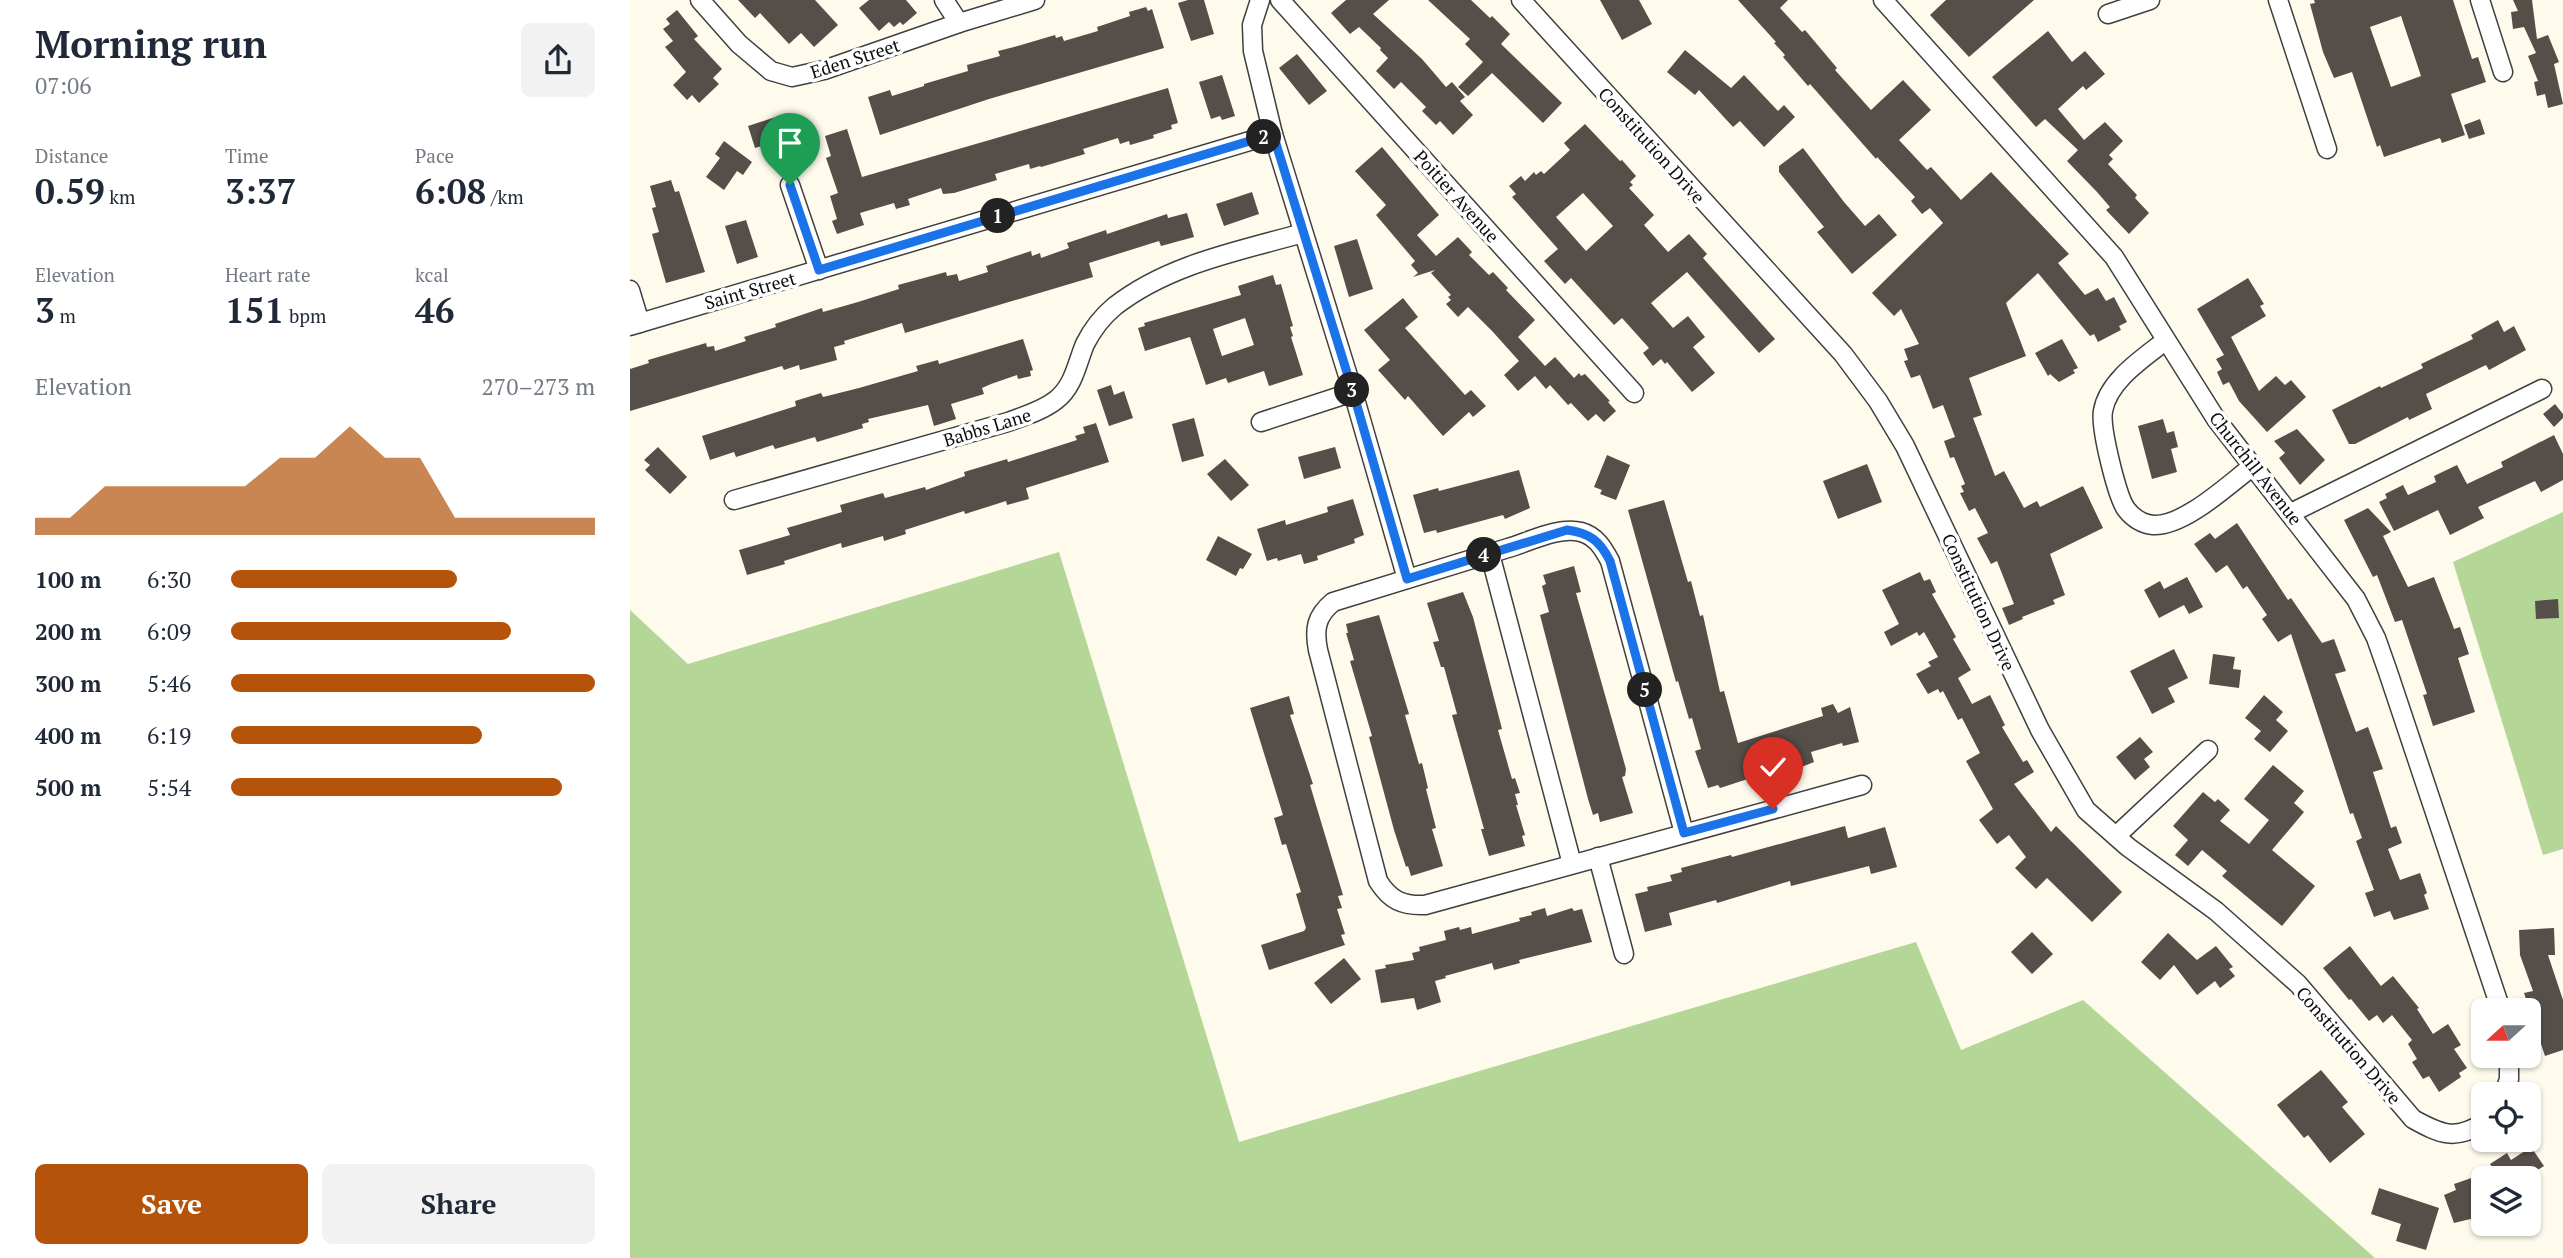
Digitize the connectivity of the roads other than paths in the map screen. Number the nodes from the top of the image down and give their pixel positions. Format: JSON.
{"nodes":[{"id":1,"x":700,"y":0,"type":"edge"},
{"id":2,"x":944,"y":0,"type":"edge"},
{"id":3,"x":1035,"y":0,"type":"edge"},
{"id":4,"x":1260,"y":0,"type":"edge"},
{"id":5,"x":1280,"y":0,"type":"edge"},
{"id":6,"x":1521,"y":0,"type":"edge"},
{"id":7,"x":2150,"y":0,"type":"edge"},
{"id":8,"x":2278,"y":0,"type":"edge"},
{"id":9,"x":2480,"y":0,"type":"edge"},
{"id":10,"x":1891,"y":3,"type":"edge"},
{"id":11,"x":2108,"y":14,"type":"dead end"},
{"id":12,"x":959,"y":23,"type":"junction"},
{"id":13,"x":2503,"y":72,"type":"dead end"},
{"id":14,"x":1273,"y":134,"type":"junction"},
{"id":15,"x":2327,"y":149,"type":"dead end"},
{"id":16,"x":790,"y":185,"type":"dead end"},
{"id":17,"x":1303,"y":233,"type":"junction"},
{"id":18,"x":819,"y":270,"type":"junction"},
{"id":19,"x":630,"y":290,"type":"edge"},
{"id":20,"x":635,"y":324,"type":"edge"},
{"id":21,"x":2165,"y":341,"type":"junction"},
{"id":22,"x":2542,"y":389,"type":"dead end"},
{"id":23,"x":1353,"y":392,"type":"junction"},
{"id":24,"x":1634,"y":393,"type":"dead end"},
{"id":25,"x":1261,"y":422,"type":"dead end"},
{"id":26,"x":2253,"y":466,"type":"junction"},
{"id":27,"x":734,"y":500,"type":"dead end"},
{"id":28,"x":2291,"y":513,"type":"junction"},
{"id":29,"x":1490,"y":554,"type":"junction"},
{"id":30,"x":1407,"y":579,"type":"junction"},
{"id":31,"x":2208,"y":750,"type":"dead end"},
{"id":32,"x":1862,"y":785,"type":"dead end"},
{"id":33,"x":1684,"y":833,"type":"junction"},
{"id":34,"x":2116,"y":836,"type":"junction"},
{"id":35,"x":1598,"y":856,"type":"junction"},
{"id":36,"x":1572,"y":864,"type":"junction"},
{"id":37,"x":1624,"y":954,"type":"dead end"},
{"id":38,"x":2497,"y":998,"type":"edge"},
{"id":39,"x":2471,"y":1131,"type":"edge"}],
"edges":[{"from":1,"to":12,"type":"street","name":"Eden Street"},
{"from":2,"to":12,"type":"street"},
{"from":3,"to":12,"type":"street","name":"Eden Street"},
{"from":4,"to":14,"type":"street"},
{"from":5,"to":24,"type":"street","name":"Poitier Avenue"},
{"from":6,"to":34,"type":"street","name":"Constitution Drive"},
{"from":7,"to":11,"type":"street"},
{"from":8,"to":15,"type":"street"},
{"from":9,"to":13,"type":"street"},
{"from":10,"to":21,"type":"street","name":"Churchill Avenue"},
{"from":14,"to":17,"type":"street"},
{"from":14,"to":18,"type":"street","name":"Saint Street"},
{"from":16,"to":18,"type":"street"},
{"from":17,"to":23,"type":"street"},
{"from":17,"to":27,"type":"street","name":"Babbs Lane"},
{"from":18,"to":20,"type":"street","name":"Saint Street"},
{"from":19,"to":20,"type":"street"},
{"from":21,"to":26,"type":"street","name":"Churchill Avenue"},
{"from":21,"to":26,"type":"street"},
{"from":22,"to":28,"type":"street"},
{"from":23,"to":25,"type":"street"},
{"from":23,"to":30,"type":"street"},
{"from":26,"to":28,"type":"street","name":"Churchill Avenue"},
{"from":28,"to":38,"type":"street","name":"Churchill Avenue"},
{"from":29,"to":30,"type":"street"},
{"from":29,"to":33,"type":"street"},
{"from":29,"to":36,"type":"street"},
{"from":30,"to":36,"type":"street"},
{"from":31,"to":34,"type":"street"},
{"from":32,"to":33,"type":"street"},
{"from":33,"to":35,"type":"street"},
{"from":34,"to":39,"type":"street","name":"Constitution Drive"},
{"from":35,"to":36,"type":"street"},
{"from":35,"to":37,"type":"street"}]}
